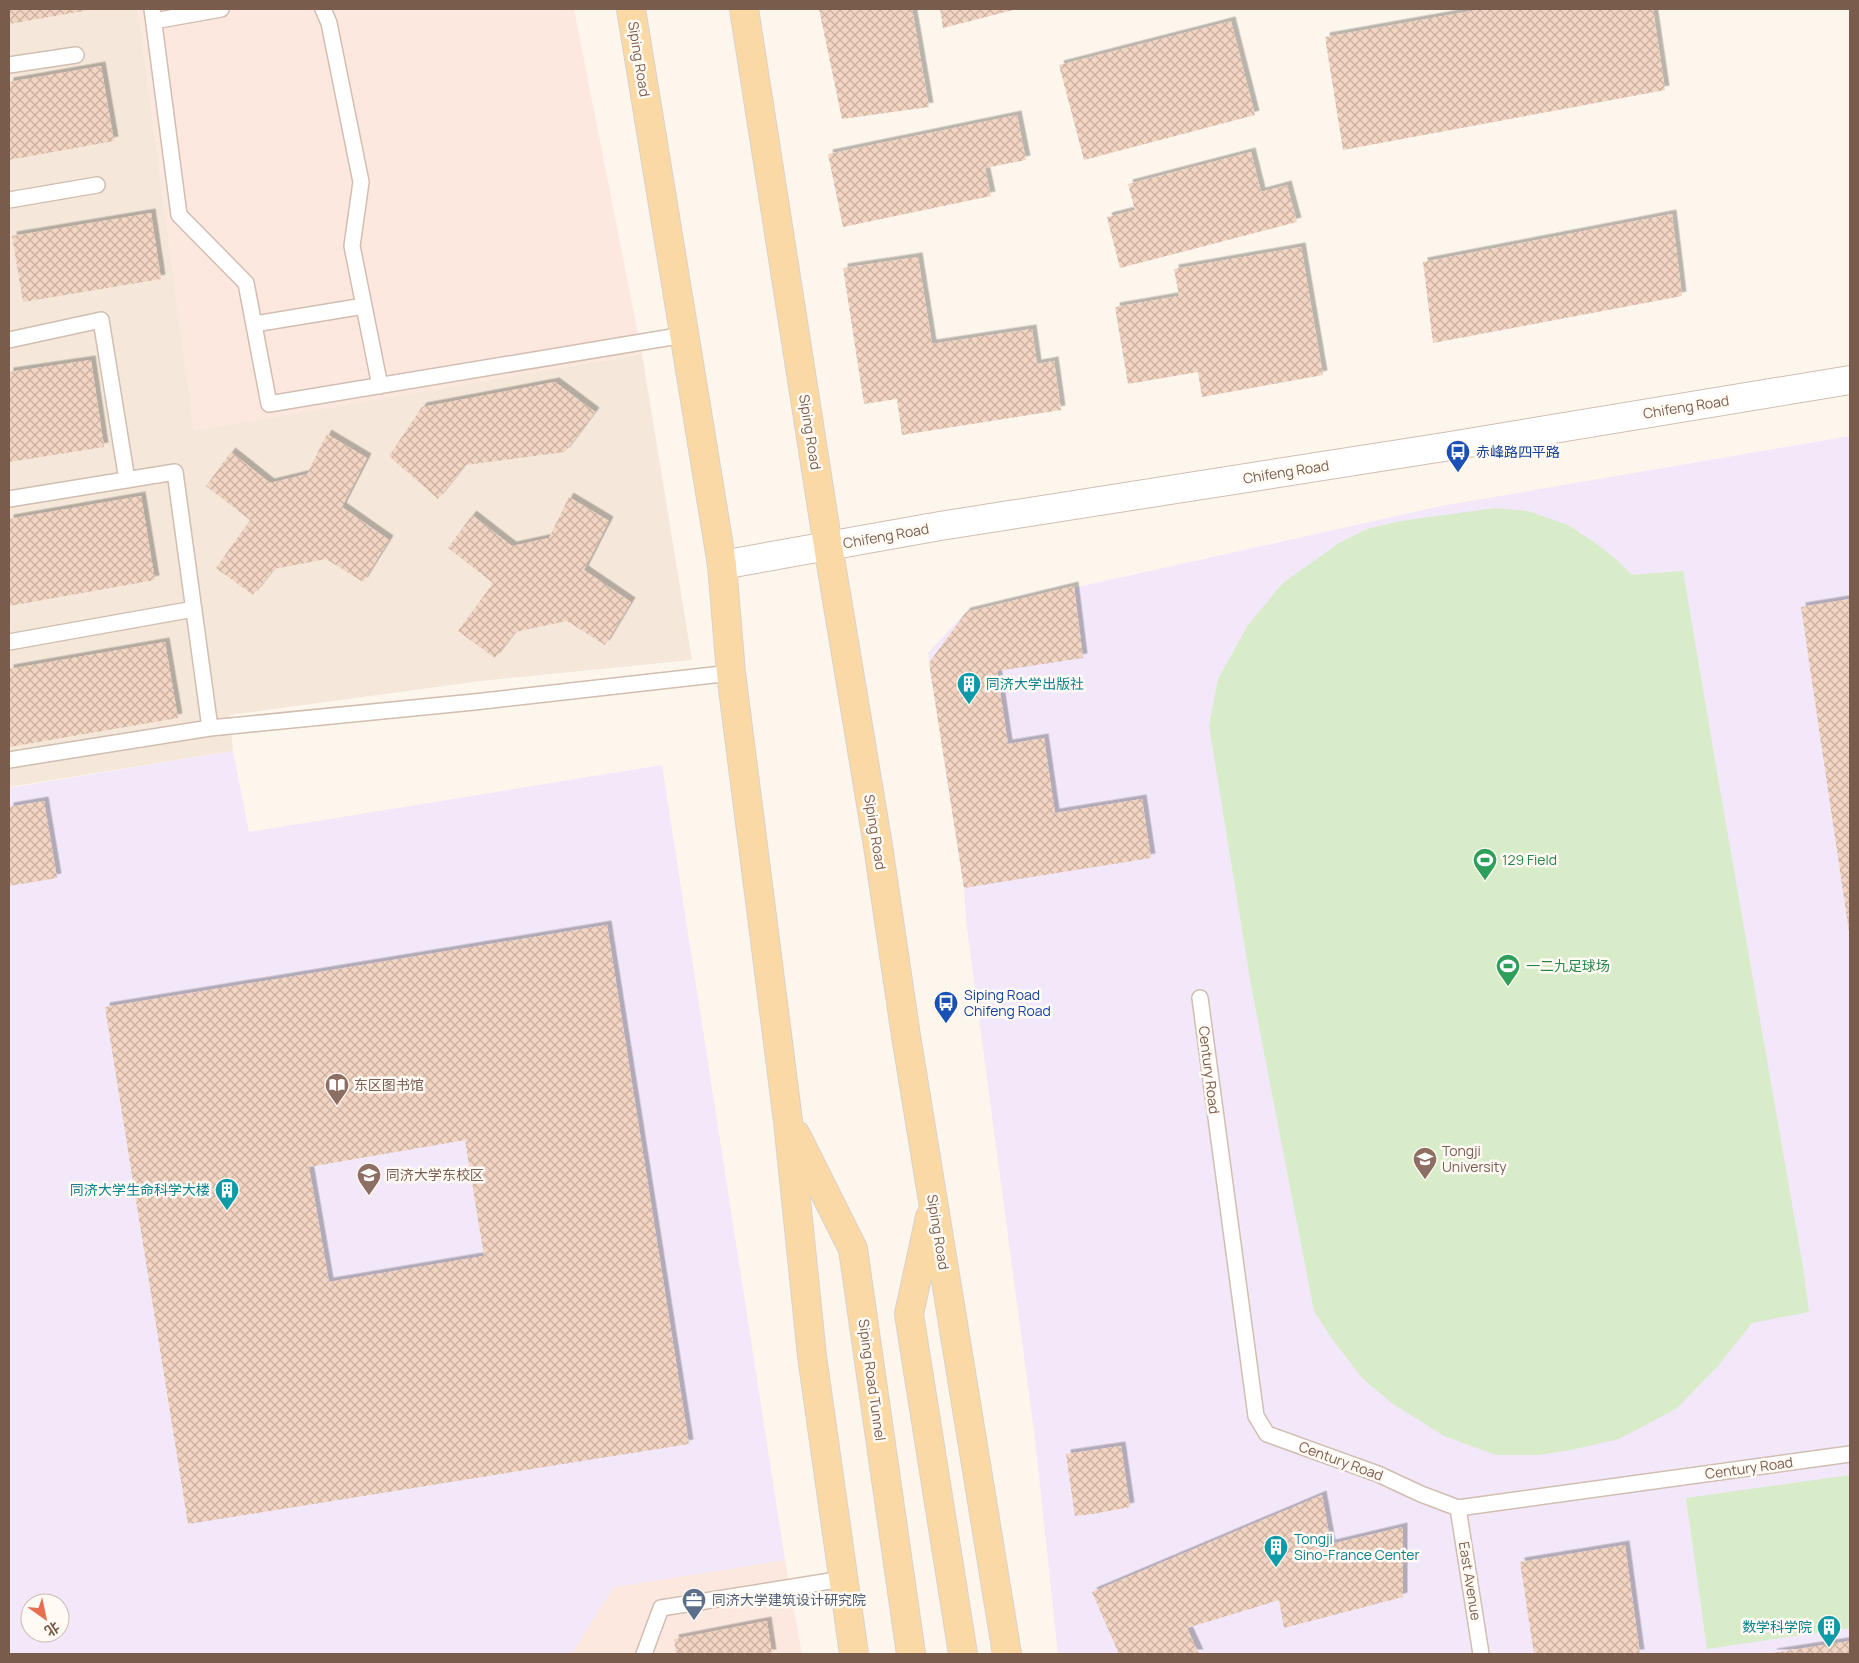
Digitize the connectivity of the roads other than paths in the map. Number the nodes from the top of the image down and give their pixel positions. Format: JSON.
{"nodes":[{"id":1,"x":221,"y":9,"type":"edge"},
{"id":2,"x":323,"y":9,"type":"edge"},
{"id":3,"x":631,"y":9,"type":"edge"},
{"id":4,"x":744,"y":9,"type":"edge"},
{"id":5,"x":153,"y":15,"type":"edge"},
{"id":6,"x":76,"y":55,"type":"dead end"},
{"id":7,"x":9,"y":65,"type":"edge"},
{"id":8,"x":97,"y":186,"type":"dead end"},
{"id":9,"x":9,"y":200,"type":"edge"},
{"id":10,"x":364,"y":306,"type":"junction"},
{"id":11,"x":254,"y":324,"type":"junction"},
{"id":12,"x":684,"y":335,"type":"junction"},
{"id":13,"x":9,"y":340,"type":"edge"},
{"id":14,"x":1850,"y":380,"type":"edge"},
{"id":15,"x":380,"y":386,"type":"junction"},
{"id":16,"x":127,"y":480,"type":"junction"},
{"id":17,"x":9,"y":499,"type":"edge"},
{"id":18,"x":828,"y":546,"type":"junction"},
{"id":19,"x":722,"y":565,"type":"junction"},
{"id":20,"x":194,"y":609,"type":"junction"},
{"id":21,"x":9,"y":642,"type":"edge"},
{"id":22,"x":731,"y":673,"type":"junction"},
{"id":23,"x":210,"y":728,"type":"junction"},
{"id":24,"x":9,"y":760,"type":"edge"},
{"id":25,"x":1200,"y":998,"type":"dead end"},
{"id":26,"x":788,"y":1120,"type":"junction"},
{"id":27,"x":933,"y":1202,"type":"junction"},
{"id":28,"x":1850,"y":1454,"type":"edge"},
{"id":29,"x":1458,"y":1508,"type":"junction"},
{"id":30,"x":843,"y":1579,"type":"junction"},
{"id":31,"x":644,"y":1654,"type":"edge"},
{"id":32,"x":854,"y":1654,"type":"edge"},
{"id":33,"x":911,"y":1654,"type":"edge"},
{"id":34,"x":963,"y":1654,"type":"edge"},
{"id":35,"x":1008,"y":1654,"type":"edge"},
{"id":36,"x":1481,"y":1654,"type":"edge"}],
"edges":[{"from":1,"to":5,"type":"lane"},
{"from":2,"to":10,"type":"lane"},
{"from":3,"to":12,"type":"main road","name":"Siping Road"},
{"from":4,"to":18,"type":"main road","name":"Siping Road"},
{"from":5,"to":11,"type":"lane"},
{"from":6,"to":7,"type":"lane"},
{"from":8,"to":9,"type":"lane"},
{"from":10,"to":11,"type":"lane"},
{"from":10,"to":15,"type":"lane"},
{"from":11,"to":15,"type":"lane"},
{"from":12,"to":15,"type":"lane"},
{"from":12,"to":19,"type":"main road","name":"Siping Road"},
{"from":13,"to":16,"type":"lane"},
{"from":14,"to":18,"type":"street","name":"Chifeng Road"},
{"from":16,"to":17,"type":"lane"},
{"from":16,"to":20,"type":"lane"},
{"from":18,"to":19,"type":"street","name":"Chifeng Road"},
{"from":18,"to":27,"type":"main road","name":"Siping Road"},
{"from":19,"to":22,"type":"main road","name":"Siping Road"},
{"from":20,"to":21,"type":"lane"},
{"from":20,"to":23,"type":"lane"},
{"from":22,"to":23,"type":"lane"},
{"from":22,"to":26,"type":"main road","name":"Siping Road"},
{"from":23,"to":24,"type":"lane"},
{"from":25,"to":29,"type":"lane","name":"Century Road"},
{"from":26,"to":30,"type":"main road","name":"Siping Road"},
{"from":26,"to":33,"type":"main road","name":"Siping Road Tunnel"},
{"from":27,"to":34,"type":"main road"},
{"from":27,"to":35,"type":"main road","name":"Siping Road"},
{"from":28,"to":29,"type":"lane","name":"Century Road"},
{"from":29,"to":36,"type":"lane","name":"East Avenue"},
{"from":30,"to":31,"type":"lane"},
{"from":30,"to":32,"type":"main road","name":"Siping Road"}]}
